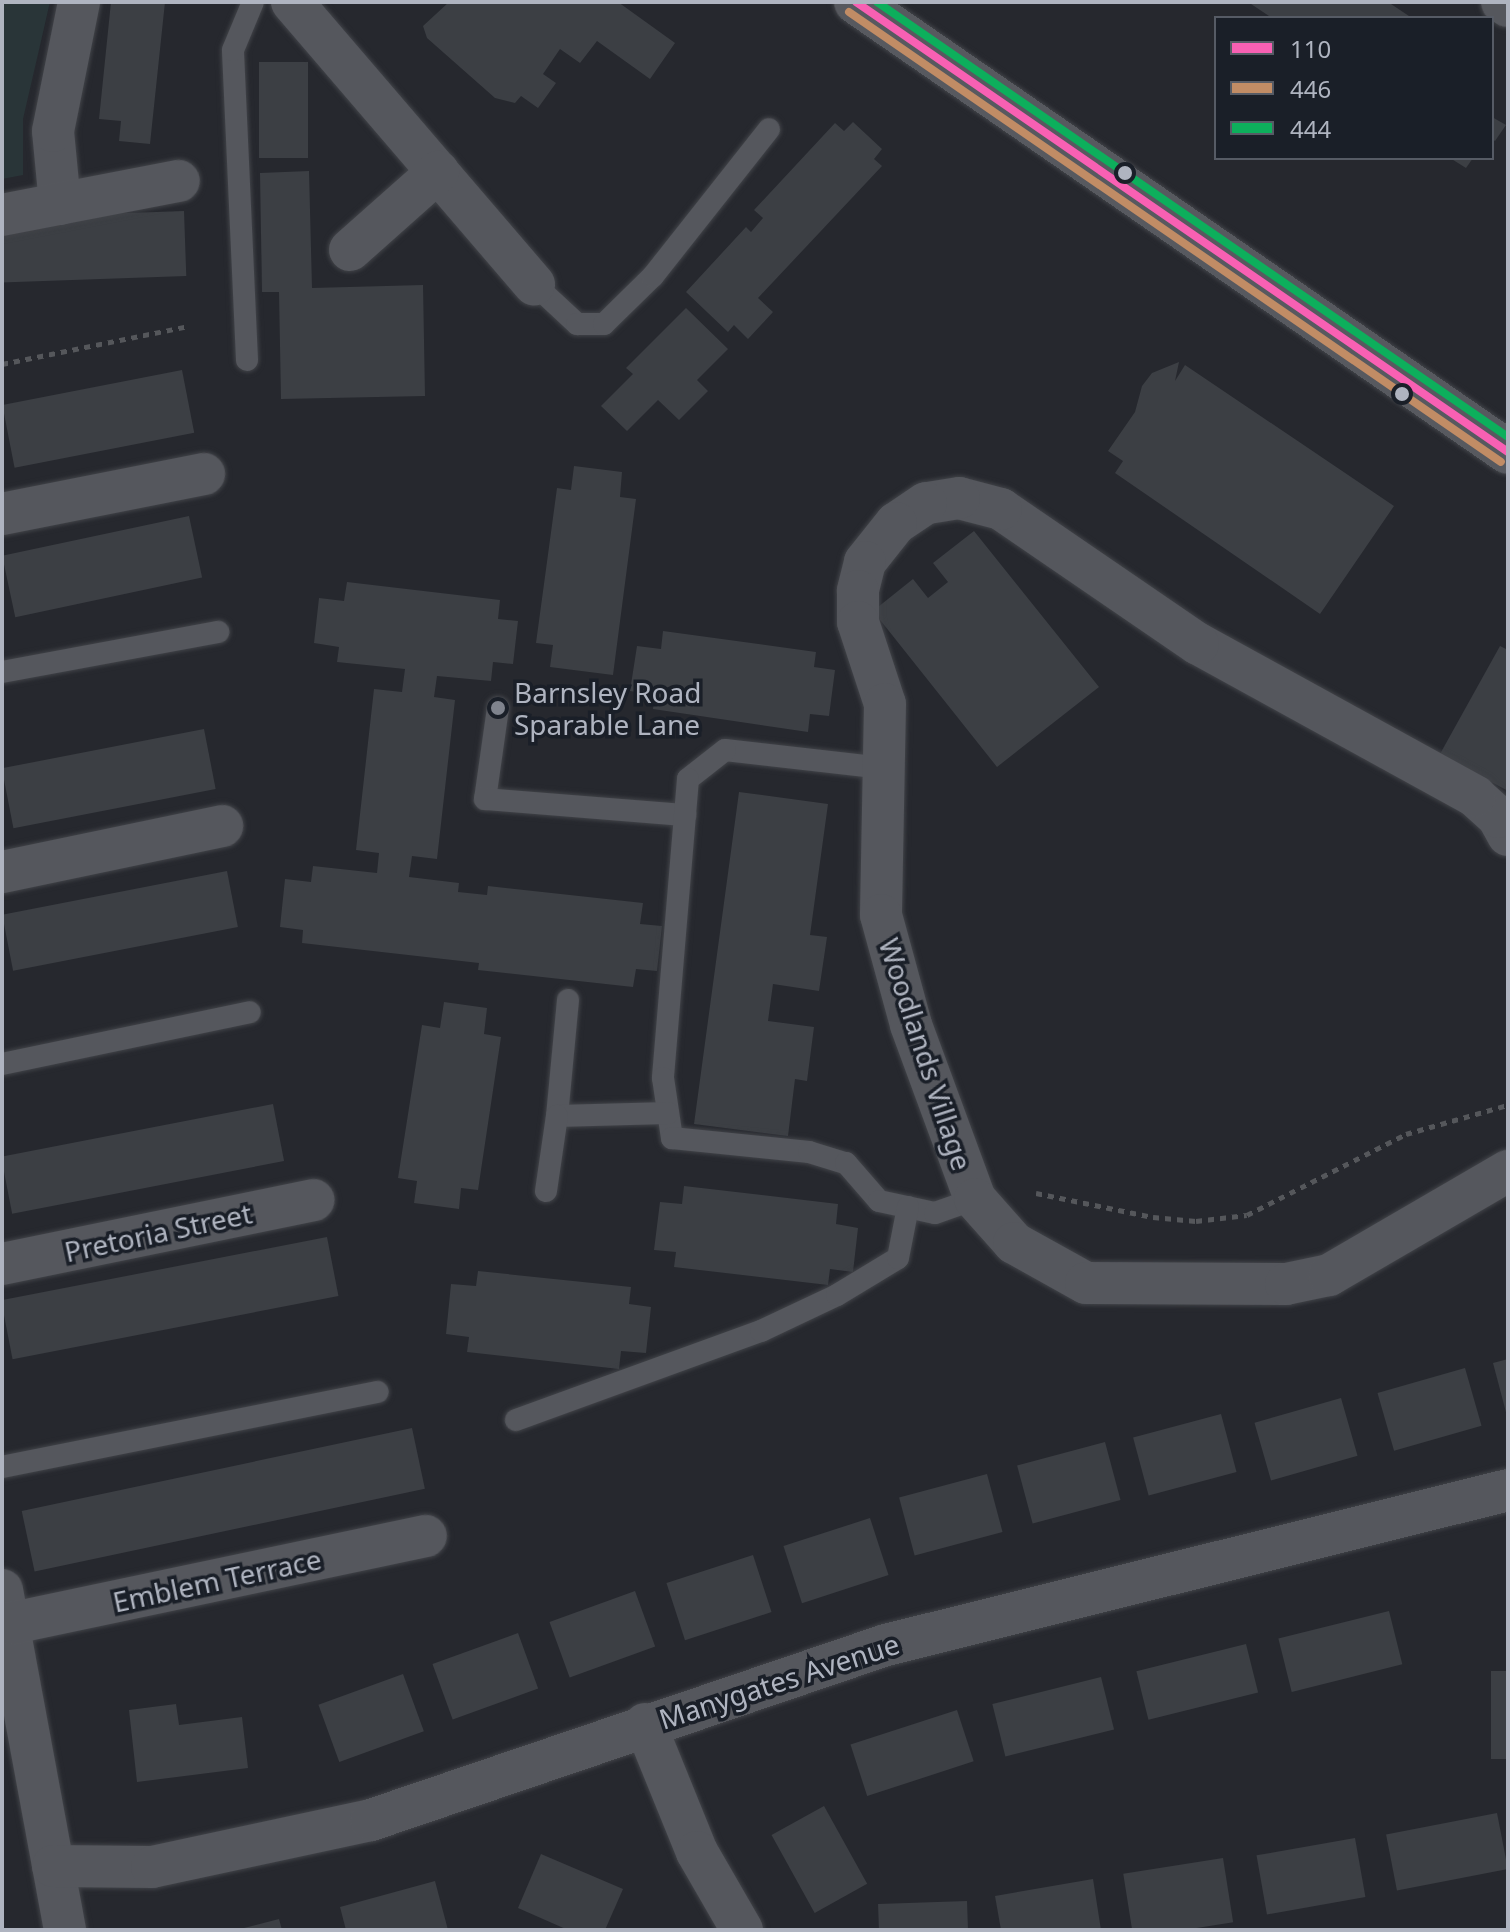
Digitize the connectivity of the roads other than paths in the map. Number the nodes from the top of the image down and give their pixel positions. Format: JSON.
{"nodes":[{"id":1,"x":79,"y":2,"type":"edge"},
{"id":2,"x":253,"y":2,"type":"edge"},
{"id":3,"x":292,"y":2,"type":"edge"},
{"id":4,"x":856,"y":2,"type":"edge"},
{"id":5,"x":1502,"y":2,"type":"edge"},
{"id":6,"x":1508,"y":6,"type":"edge"},
{"id":7,"x":769,"y":129,"type":"dead end"},
{"id":8,"x":438,"y":172,"type":"junction"},
{"id":9,"x":179,"y":181,"type":"dead end"},
{"id":10,"x":60,"y":204,"type":"junction"},
{"id":11,"x":2,"y":215,"type":"edge"},
{"id":12,"x":350,"y":250,"type":"dead end"},
{"id":13,"x":534,"y":284,"type":"joint"},
{"id":14,"x":247,"y":360,"type":"dead end"},
{"id":15,"x":1508,"y":452,"type":"edge"},
{"id":16,"x":204,"y":474,"type":"dead end"},
{"id":17,"x":2,"y":514,"type":"edge"},
{"id":18,"x":218,"y":632,"type":"dead end"},
{"id":19,"x":2,"y":672,"type":"edge"},
{"id":20,"x":498,"y":708,"type":"dead end"},
{"id":21,"x":883,"y":768,"type":"junction"},
{"id":22,"x":685,"y":815,"type":"junction"},
{"id":23,"x":222,"y":826,"type":"dead end"},
{"id":24,"x":1508,"y":835,"type":"edge"},
{"id":25,"x":2,"y":872,"type":"edge"},
{"id":26,"x":568,"y":1000,"type":"dead end"},
{"id":27,"x":250,"y":1012,"type":"dead end"},
{"id":28,"x":2,"y":1064,"type":"edge"},
{"id":29,"x":668,"y":1113,"type":"junction"},
{"id":30,"x":557,"y":1116,"type":"junction"},
{"id":31,"x":1508,"y":1171,"type":"edge"},
{"id":32,"x":970,"y":1185,"type":"junction"},
{"id":33,"x":546,"y":1191,"type":"dead end"},
{"id":34,"x":313,"y":1200,"type":"dead end"},
{"id":35,"x":908,"y":1207,"type":"junction"},
{"id":36,"x":2,"y":1264,"type":"edge"},
{"id":37,"x":378,"y":1392,"type":"dead end"},
{"id":38,"x":516,"y":1420,"type":"dead end"},
{"id":39,"x":2,"y":1467,"type":"edge"},
{"id":40,"x":1508,"y":1490,"type":"edge"},
{"id":41,"x":426,"y":1536,"type":"dead end"},
{"id":42,"x":7,"y":1635,"type":"edge"},
{"id":43,"x":645,"y":1724,"type":"junction"},
{"id":44,"x":53,"y":1866,"type":"junction"},
{"id":45,"x":65,"y":1930,"type":"edge"},
{"id":46,"x":742,"y":1930,"type":"edge"}],
"edges":[{"from":1,"to":10,"type":"street"},
{"from":2,"to":14,"type":"lane"},
{"from":3,"to":8,"type":"street"},
{"from":4,"to":15,"type":"main road"},
{"from":5,"to":6,"type":"street"},
{"from":7,"to":13,"type":"lane"},
{"from":8,"to":12,"type":"street"},
{"from":8,"to":13,"type":"street"},
{"from":9,"to":10,"type":"street"},
{"from":10,"to":11,"type":"street"},
{"from":16,"to":17,"type":"street"},
{"from":18,"to":19,"type":"lane"},
{"from":20,"to":22,"type":"lane"},
{"from":21,"to":22,"type":"lane"},
{"from":21,"to":24,"type":"street","name":"Woodlands Village"},
{"from":21,"to":32,"type":"street","name":"Woodlands Village"},
{"from":22,"to":29,"type":"lane"},
{"from":23,"to":25,"type":"street"},
{"from":26,"to":30,"type":"lane"},
{"from":27,"to":28,"type":"lane"},
{"from":29,"to":30,"type":"lane"},
{"from":29,"to":35,"type":"lane"},
{"from":30,"to":33,"type":"lane"},
{"from":31,"to":32,"type":"street","name":"Woodlands Village"},
{"from":32,"to":35,"type":"lane"},
{"from":34,"to":36,"type":"street","name":"Pretoria Street"},
{"from":35,"to":38,"type":"lane"},
{"from":37,"to":39,"type":"lane"},
{"from":40,"to":43,"type":"street","name":"Manygates Avenue"},
{"from":41,"to":42,"type":"street","name":"Emblem Terrace"},
{"from":42,"to":44,"type":"street"},
{"from":43,"to":44,"type":"street","name":"Manygates Avenue"},
{"from":43,"to":46,"type":"street"},
{"from":44,"to":45,"type":"street"}]}
